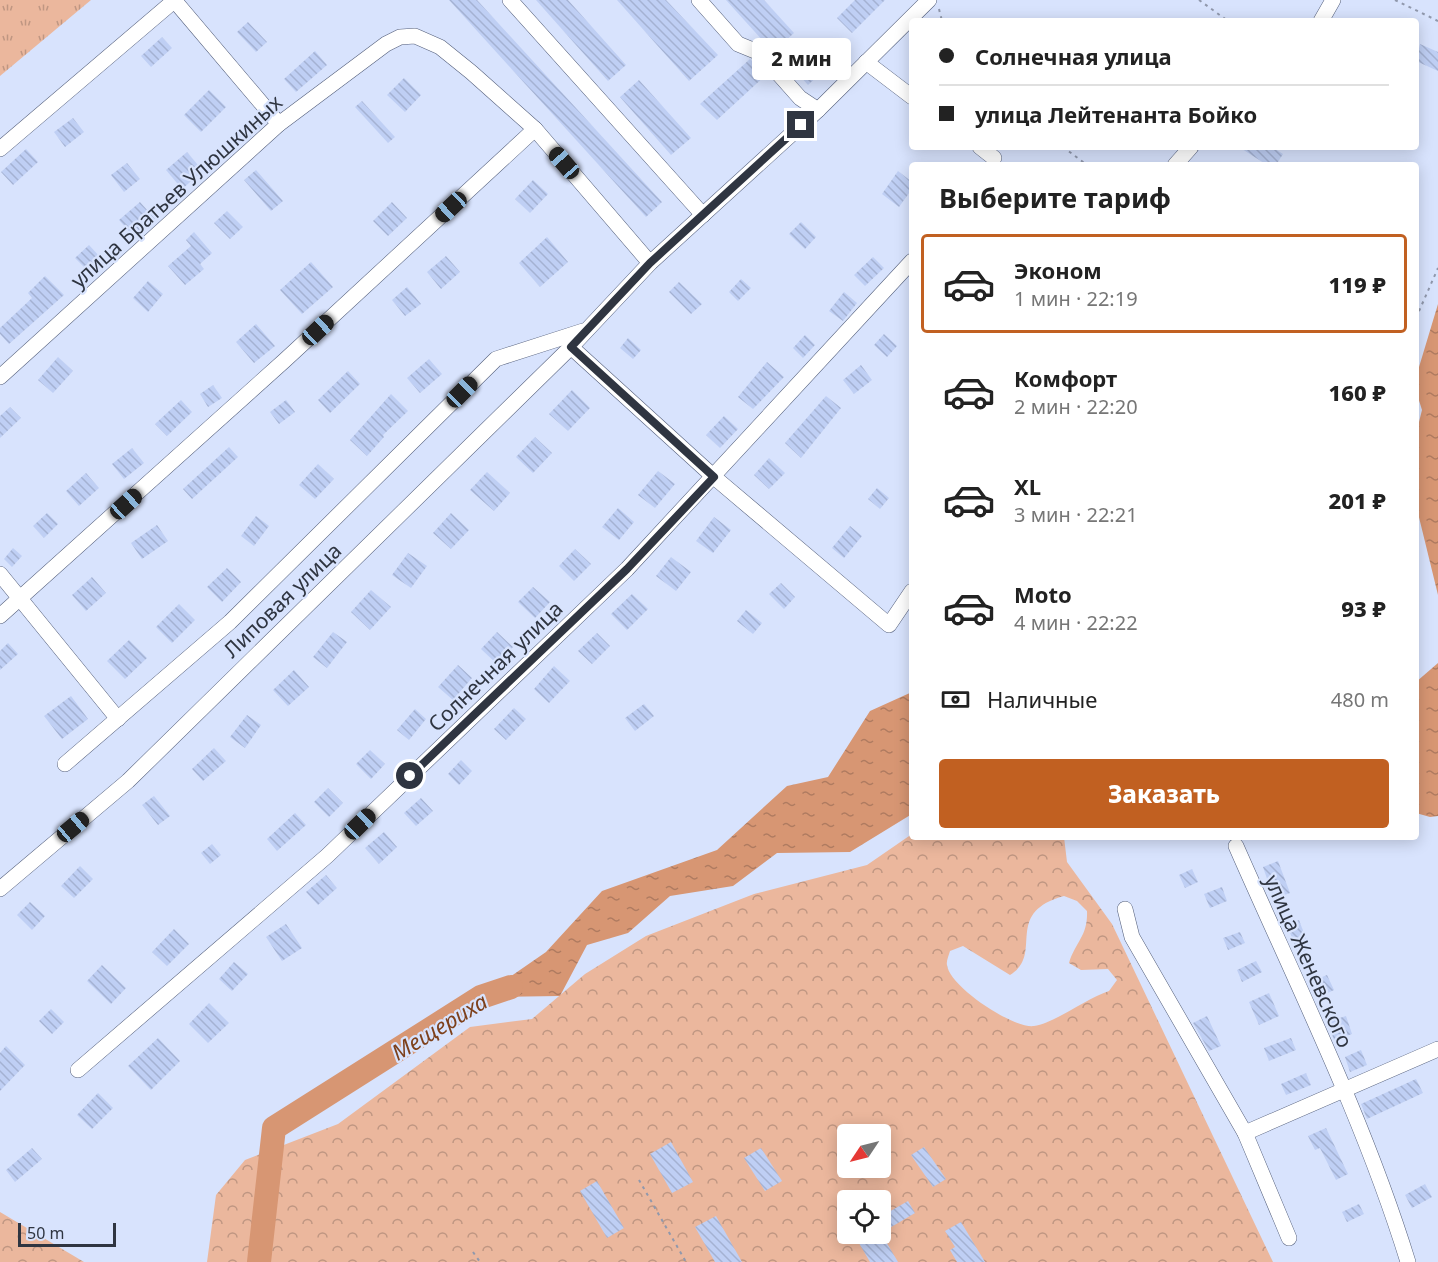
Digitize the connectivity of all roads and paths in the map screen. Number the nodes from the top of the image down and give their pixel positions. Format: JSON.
{"nodes":[{"id":1,"x":175,"y":0,"type":"edge"},
{"id":2,"x":510,"y":0,"type":"edge"},
{"id":3,"x":699,"y":0,"type":"edge"},
{"id":4,"x":929,"y":0,"type":"edge"},
{"id":5,"x":1199,"y":0,"type":"edge"},
{"id":6,"x":1333,"y":0,"type":"edge"},
{"id":7,"x":1395,"y":0,"type":"edge"},
{"id":8,"x":911,"y":18,"type":"edge"},
{"id":9,"x":1224,"y":18,"type":"edge"},
{"id":10,"x":1323,"y":18,"type":"edge"},
{"id":11,"x":909,"y":20,"type":"edge"},
{"id":12,"x":1438,"y":21,"type":"edge"},
{"id":13,"x":866,"y":62,"type":"junction"},
{"id":14,"x":909,"y":95,"type":"edge"},
{"id":15,"x":818,"y":110,"type":"junction"},
{"id":16,"x":279,"y":124,"type":"junction"},
{"id":17,"x":535,"y":129,"type":"junction"},
{"id":18,"x":0,"y":149,"type":"edge"},
{"id":19,"x":984,"y":150,"type":"edge"},
{"id":20,"x":1067,"y":150,"type":"edge"},
{"id":21,"x":1188,"y":150,"type":"edge"},
{"id":22,"x":994,"y":158,"type":"dead end"},
{"id":23,"x":1083,"y":162,"type":"edge"},
{"id":24,"x":1177,"y":162,"type":"edge"},
{"id":25,"x":703,"y":215,"type":"junction"},
{"id":26,"x":650,"y":263,"type":"junction"},
{"id":27,"x":909,"y":264,"type":"edge"},
{"id":28,"x":1438,"y":268,"type":"edge"},
{"id":29,"x":1419,"y":311,"type":"edge"},
{"id":30,"x":583,"y":331,"type":"junction"},
{"id":31,"x":571,"y":347,"type":"junction"},
{"id":32,"x":0,"y":377,"type":"edge"},
{"id":33,"x":714,"y":477,"type":"junction"},
{"id":34,"x":0,"y":574,"type":"edge"},
{"id":35,"x":909,"y":595,"type":"edge"},
{"id":36,"x":21,"y":600,"type":"junction"},
{"id":37,"x":0,"y":616,"type":"edge"},
{"id":38,"x":118,"y":719,"type":"junction"},
{"id":39,"x":65,"y":764,"type":"dead end"},
{"id":40,"x":1236,"y":846,"type":"dead end"},
{"id":41,"x":0,"y":889,"type":"edge"},
{"id":42,"x":1125,"y":909,"type":"dead end"},
{"id":43,"x":1438,"y":1049,"type":"edge"},
{"id":44,"x":78,"y":1070,"type":"dead end"},
{"id":45,"x":1344,"y":1092,"type":"junction"},
{"id":46,"x":1245,"y":1133,"type":"junction"},
{"id":47,"x":639,"y":1180,"type":"dead end"},
{"id":48,"x":1289,"y":1239,"type":"dead end"},
{"id":49,"x":473,"y":1252,"type":"dead end"},
{"id":50,"x":480,"y":1262,"type":"edge"},
{"id":51,"x":686,"y":1262,"type":"edge"},
{"id":52,"x":1408,"y":1262,"type":"edge"}],
"edges":[{"from":1,"to":16,"type":"street"},
{"from":1,"to":18,"type":"street"},
{"from":2,"to":25,"type":"street"},
{"from":3,"to":15,"type":"street"},
{"from":4,"to":8,"type":"street","name":"Липовая улица"},
{"from":5,"to":9,"type":"path"},
{"from":6,"to":10,"type":"street"},
{"from":7,"to":12,"type":"path"},
{"from":11,"to":13,"type":"street","name":"Липовая улица"},
{"from":13,"to":14,"type":"street"},
{"from":13,"to":15,"type":"street","name":"Липовая улица"},
{"from":15,"to":25,"type":"street","name":"Липовая улица"},
{"from":16,"to":17,"type":"street","name":"улица Братьев Улюшкиных"},
{"from":16,"to":32,"type":"street","name":"улица Братьев Улюшкиных"},
{"from":17,"to":26,"type":"street"},
{"from":17,"to":36,"type":"street"},
{"from":19,"to":22,"type":"street"},
{"from":20,"to":23,"type":"path"},
{"from":21,"to":24,"type":"street"},
{"from":25,"to":26,"type":"street","name":"Липовая улица"},
{"from":26,"to":30,"type":"street","name":"Липовая улица"},
{"from":27,"to":33,"type":"street","name":"Солнечная улица"},
{"from":28,"to":29,"type":"path"},
{"from":30,"to":31,"type":"street","name":"Липовая улица"},
{"from":30,"to":38,"type":"street"},
{"from":31,"to":33,"type":"street"},
{"from":31,"to":41,"type":"street","name":"Липовая улица"},
{"from":33,"to":35,"type":"street"},
{"from":33,"to":44,"type":"street","name":"Солнечная улица"},
{"from":34,"to":36,"type":"street"},
{"from":36,"to":37,"type":"street"},
{"from":36,"to":38,"type":"street"},
{"from":38,"to":39,"type":"street"},
{"from":40,"to":45,"type":"street","name":"улица Женевского"},
{"from":42,"to":46,"type":"street"},
{"from":43,"to":45,"type":"street"},
{"from":45,"to":46,"type":"street"},
{"from":45,"to":52,"type":"street","name":"улица Женевского"},
{"from":46,"to":48,"type":"street"},
{"from":47,"to":51,"type":"path"},
{"from":49,"to":50,"type":"path"}]}
